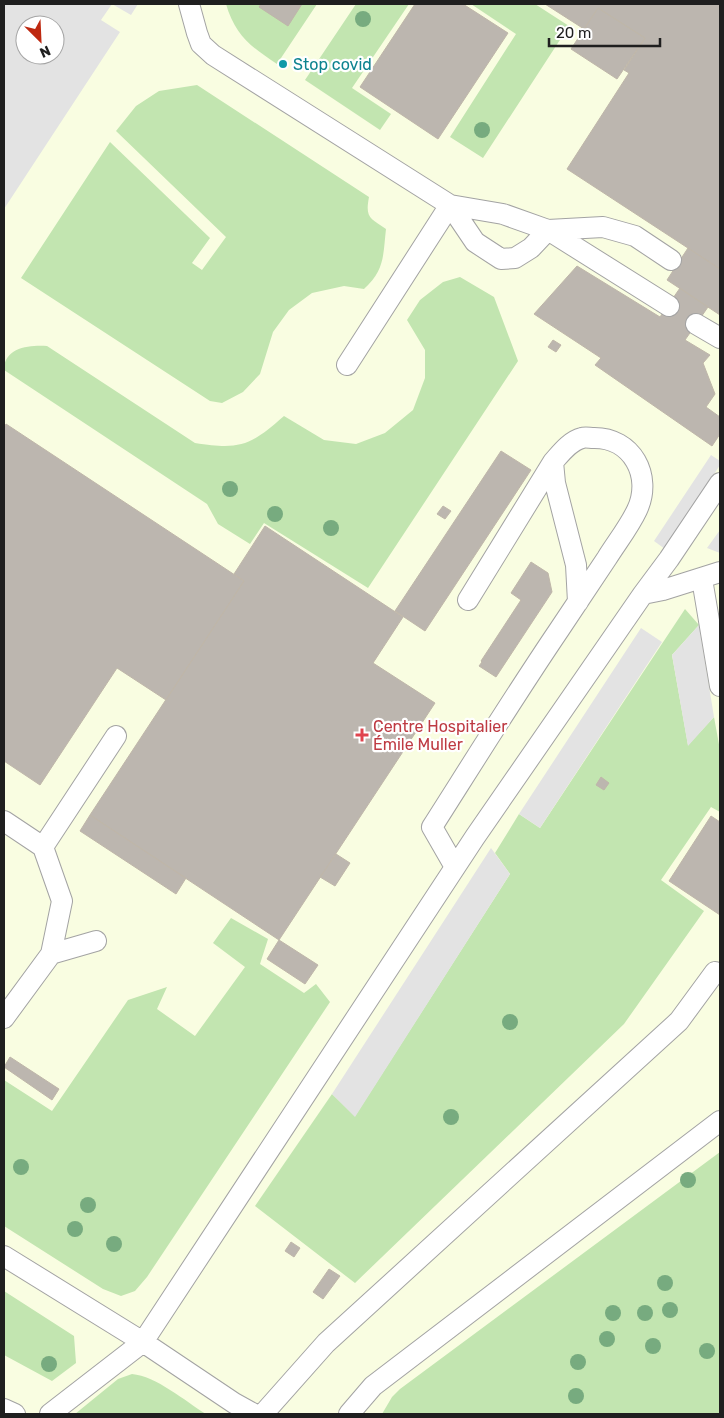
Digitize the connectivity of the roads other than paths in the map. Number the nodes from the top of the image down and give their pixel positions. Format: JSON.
{"nodes":[{"id":1,"x":189,"y":4,"type":"edge"},
{"id":2,"x":450,"y":205,"type":"junction"},
{"id":3,"x":548,"y":230,"type":"junction"},
{"id":4,"x":671,"y":260,"type":"dead end"},
{"id":5,"x":669,"y":306,"type":"dead end"},
{"id":6,"x":696,"y":324,"type":"dead end"},
{"id":7,"x":720,"y":338,"type":"edge"},
{"id":8,"x":347,"y":365,"type":"dead end"},
{"id":9,"x":554,"y":462,"type":"junction"},
{"id":10,"x":720,"y":483,"type":"edge"},
{"id":11,"x":711,"y":576,"type":"edge"},
{"id":12,"x":643,"y":594,"type":"junction"},
{"id":13,"x":468,"y":600,"type":"dead end"},
{"id":14,"x":578,"y":602,"type":"junction"},
{"id":15,"x":720,"y":686,"type":"edge"},
{"id":16,"x":116,"y":736,"type":"dead end"},
{"id":17,"x":4,"y":821,"type":"edge"},
{"id":18,"x":43,"y":847,"type":"junction"},
{"id":19,"x":455,"y":867,"type":"junction"},
{"id":20,"x":96,"y":941,"type":"dead end"},
{"id":21,"x":51,"y":954,"type":"junction"},
{"id":22,"x":715,"y":972,"type":"dead end"},
{"id":23,"x":4,"y":1018,"type":"edge"},
{"id":24,"x":720,"y":1121,"type":"edge"},
{"id":25,"x":4,"y":1256,"type":"edge"},
{"id":26,"x":143,"y":1342,"type":"junction"},
{"id":27,"x":4,"y":1409,"type":"edge"},
{"id":28,"x":15,"y":1414,"type":"edge"},
{"id":29,"x":50,"y":1414,"type":"edge"},
{"id":30,"x":254,"y":1414,"type":"edge"},
{"id":31,"x":263,"y":1414,"type":"edge"},
{"id":32,"x":349,"y":1414,"type":"edge"}],
"edges":[{"from":1,"to":2,"type":"lane"},
{"from":2,"to":3,"type":"lane"},
{"from":2,"to":3,"type":"lane"},
{"from":2,"to":8,"type":"lane"},
{"from":3,"to":4,"type":"lane"},
{"from":3,"to":5,"type":"lane"},
{"from":6,"to":7,"type":"lane"},
{"from":9,"to":13,"type":"lane"},
{"from":9,"to":14,"type":"lane"},
{"from":9,"to":14,"type":"lane"},
{"from":10,"to":12,"type":"lane"},
{"from":11,"to":12,"type":"lane"},
{"from":11,"to":15,"type":"lane"},
{"from":12,"to":19,"type":"lane"},
{"from":14,"to":19,"type":"lane"},
{"from":16,"to":18,"type":"lane"},
{"from":17,"to":18,"type":"lane"},
{"from":18,"to":21,"type":"lane"},
{"from":19,"to":26,"type":"lane"},
{"from":20,"to":21,"type":"lane"},
{"from":21,"to":23,"type":"lane"},
{"from":22,"to":31,"type":"lane"},
{"from":24,"to":32,"type":"lane"},
{"from":25,"to":26,"type":"lane"},
{"from":26,"to":29,"type":"lane"},
{"from":26,"to":30,"type":"lane"},
{"from":27,"to":28,"type":"lane"}]}
